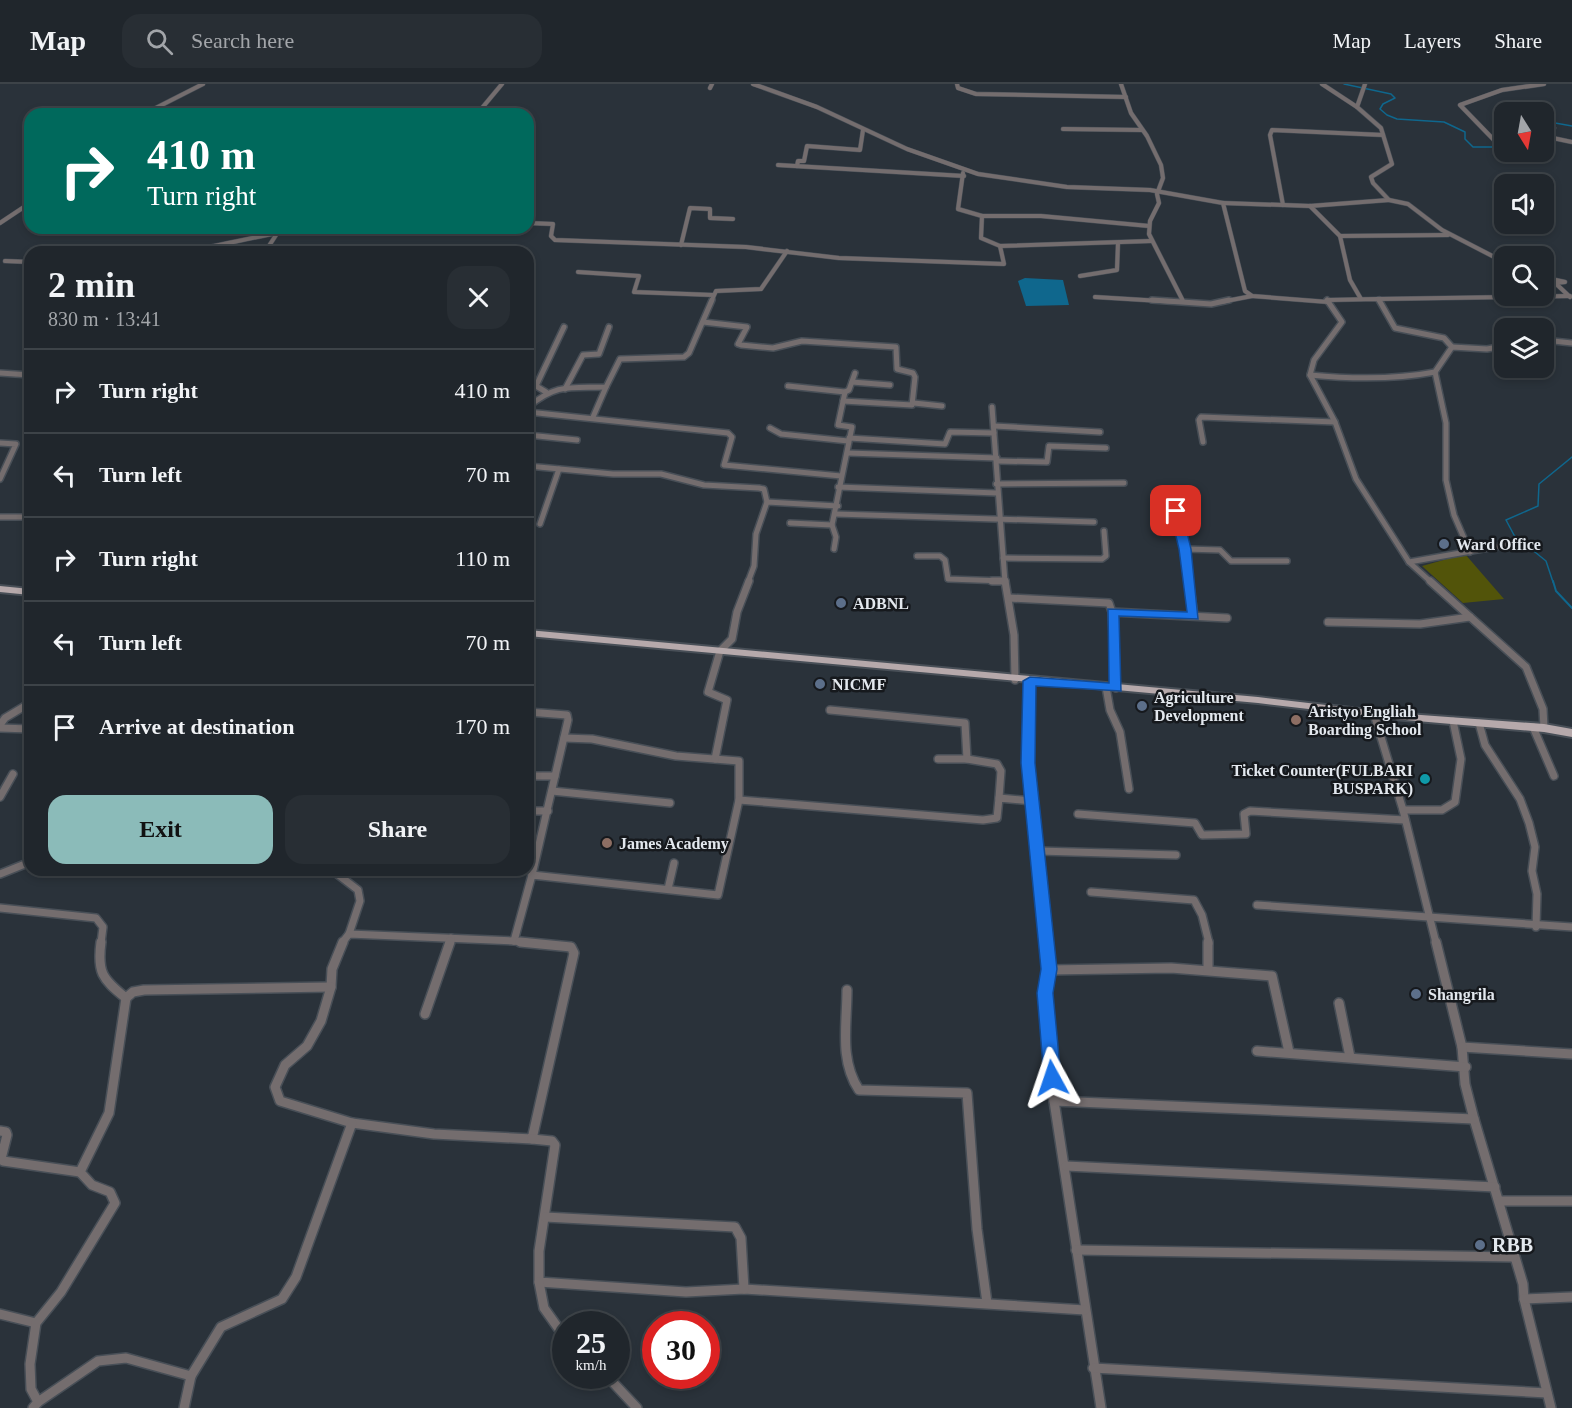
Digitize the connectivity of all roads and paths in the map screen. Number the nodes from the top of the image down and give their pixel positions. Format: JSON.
{"nodes":[{"id":1,"x":203,"y":84,"type":"edge"},
{"id":2,"x":502,"y":84,"type":"edge"},
{"id":3,"x":753,"y":84,"type":"edge"},
{"id":4,"x":957,"y":84,"type":"edge"},
{"id":5,"x":1121,"y":84,"type":"edge"},
{"id":6,"x":1322,"y":84,"type":"edge"},
{"id":7,"x":1365,"y":84,"type":"edge"},
{"id":8,"x":1544,"y":84,"type":"edge"},
{"id":9,"x":1126,"y":97,"type":"junction"},
{"id":10,"x":1357,"y":107,"type":"junction"},
{"id":11,"x":156,"y":108,"type":"edge"},
{"id":12,"x":482,"y":108,"type":"edge"},
{"id":13,"x":1063,"y":129,"type":"dead end"},
{"id":14,"x":863,"y":130,"type":"junction"},
{"id":15,"x":1142,"y":130,"type":"junction"},
{"id":16,"x":1383,"y":135,"type":"junction"},
{"id":17,"x":1554,"y":138,"type":"edge"},
{"id":18,"x":1494,"y":140,"type":"dead end"},
{"id":19,"x":1572,"y":142,"type":"edge"},
{"id":20,"x":778,"y":165,"type":"dead end"},
{"id":21,"x":796,"y":166,"type":"junction"},
{"id":22,"x":963,"y":173,"type":"junction"},
{"id":23,"x":1157,"y":194,"type":"junction"},
{"id":24,"x":1389,"y":200,"type":"junction"},
{"id":25,"x":1223,"y":203,"type":"junction"},
{"id":26,"x":1283,"y":205,"type":"junction"},
{"id":27,"x":1310,"y":206,"type":"junction"},
{"id":28,"x":24,"y":207,"type":"edge"},
{"id":29,"x":982,"y":216,"type":"junction"},
{"id":30,"x":733,"y":219,"type":"dead end"},
{"id":31,"x":0,"y":223,"type":"edge"},
{"id":32,"x":534,"y":223,"type":"edge"},
{"id":33,"x":1149,"y":226,"type":"junction"},
{"id":34,"x":270,"y":234,"type":"edge"},
{"id":35,"x":1450,"y":235,"type":"junction"},
{"id":36,"x":1340,"y":236,"type":"junction"},
{"id":37,"x":1151,"y":241,"type":"junction"},
{"id":38,"x":1118,"y":243,"type":"junction"},
{"id":39,"x":681,"y":245,"type":"junction"},
{"id":40,"x":225,"y":246,"type":"edge"},
{"id":41,"x":1000,"y":246,"type":"junction"},
{"id":42,"x":787,"y":251,"type":"junction"},
{"id":43,"x":1494,"y":257,"type":"edge"},
{"id":44,"x":2,"y":262,"type":"edge"},
{"id":45,"x":24,"y":262,"type":"edge"},
{"id":46,"x":578,"y":272,"type":"dead end"},
{"id":47,"x":1080,"y":276,"type":"dead end"},
{"id":48,"x":1554,"y":281,"type":"edge"},
{"id":49,"x":1554,"y":282,"type":"edge"},
{"id":50,"x":1572,"y":282,"type":"edge"},
{"id":51,"x":713,"y":296,"type":"junction"},
{"id":52,"x":1252,"y":296,"type":"junction"},
{"id":53,"x":1095,"y":297,"type":"dead end"},
{"id":54,"x":1571,"y":297,"type":"edge"},
{"id":55,"x":1361,"y":299,"type":"junction"},
{"id":56,"x":1377,"y":299,"type":"junction"},
{"id":57,"x":1327,"y":300,"type":"junction"},
{"id":58,"x":1340,"y":300,"type":"junction"},
{"id":59,"x":1183,"y":301,"type":"junction"},
{"id":60,"x":1335,"y":308,"type":"junction"},
{"id":61,"x":703,"y":322,"type":"junction"},
{"id":62,"x":564,"y":327,"type":"dead end"},
{"id":63,"x":609,"y":327,"type":"dead end"},
{"id":64,"x":1554,"y":341,"type":"edge"},
{"id":65,"x":1572,"y":342,"type":"edge"},
{"id":66,"x":1452,"y":347,"type":"junction"},
{"id":67,"x":1494,"y":348,"type":"edge"},
{"id":68,"x":1435,"y":372,"type":"junction"},
{"id":69,"x":0,"y":373,"type":"edge"},
{"id":70,"x":855,"y":373,"type":"dead end"},
{"id":71,"x":24,"y":375,"type":"edge"},
{"id":72,"x":1310,"y":375,"type":"junction"},
{"id":73,"x":852,"y":382,"type":"junction"},
{"id":74,"x":890,"y":385,"type":"dead end"},
{"id":75,"x":789,"y":386,"type":"dead end"},
{"id":76,"x":606,"y":387,"type":"junction"},
{"id":77,"x":565,"y":389,"type":"junction"},
{"id":78,"x":546,"y":392,"type":"junction"},
{"id":79,"x":845,"y":392,"type":"junction"},
{"id":80,"x":843,"y":401,"type":"junction"},
{"id":81,"x":534,"y":402,"type":"edge"},
{"id":82,"x":914,"y":403,"type":"junction"},
{"id":83,"x":942,"y":406,"type":"dead end"},
{"id":84,"x":992,"y":407,"type":"dead end"},
{"id":85,"x":534,"y":412,"type":"edge"},
{"id":86,"x":593,"y":417,"type":"junction"},
{"id":87,"x":1335,"y":422,"type":"junction"},
{"id":88,"x":770,"y":428,"type":"dead end"},
{"id":89,"x":994,"y":429,"type":"junction"},
{"id":90,"x":1100,"y":432,"type":"dead end"},
{"id":91,"x":534,"y":436,"type":"edge"},
{"id":92,"x":849,"y":439,"type":"junction"},
{"id":93,"x":578,"y":440,"type":"dead end"},
{"id":94,"x":1203,"y":442,"type":"dead end"},
{"id":95,"x":0,"y":443,"type":"edge"},
{"id":96,"x":1106,"y":448,"type":"dead end"},
{"id":97,"x":848,"y":453,"type":"junction"},
{"id":98,"x":997,"y":459,"type":"junction"},
{"id":99,"x":534,"y":467,"type":"edge"},
{"id":100,"x":559,"y":469,"type":"junction"},
{"id":101,"x":841,"y":476,"type":"junction"},
{"id":102,"x":0,"y":479,"type":"edge"},
{"id":103,"x":1124,"y":483,"type":"dead end"},
{"id":104,"x":996,"y":484,"type":"junction"},
{"id":105,"x":838,"y":487,"type":"junction"},
{"id":106,"x":997,"y":493,"type":"junction"},
{"id":107,"x":767,"y":502,"type":"junction"},
{"id":108,"x":838,"y":506,"type":"junction"},
{"id":109,"x":1159,"y":509,"type":"dead end"},
{"id":110,"x":836,"y":514,"type":"junction"},
{"id":111,"x":0,"y":517,"type":"edge"},
{"id":112,"x":24,"y":517,"type":"edge"},
{"id":113,"x":999,"y":519,"type":"junction"},
{"id":114,"x":1094,"y":522,"type":"dead end"},
{"id":115,"x":790,"y":523,"type":"dead end"},
{"id":116,"x":540,"y":524,"type":"dead end"},
{"id":117,"x":832,"y":525,"type":"junction"},
{"id":118,"x":1104,"y":531,"type":"dead end"},
{"id":119,"x":1517,"y":543,"type":"dead end"},
{"id":120,"x":834,"y":549,"type":"dead end"},
{"id":121,"x":1185,"y":549,"type":"junction"},
{"id":122,"x":1470,"y":552,"type":"junction"},
{"id":123,"x":917,"y":556,"type":"dead end"},
{"id":124,"x":1003,"y":558,"type":"junction"},
{"id":125,"x":1287,"y":561,"type":"dead end"},
{"id":126,"x":1409,"y":562,"type":"junction"},
{"id":127,"x":1005,"y":581,"type":"junction"},
{"id":128,"x":0,"y":589,"type":"edge"},
{"id":129,"x":24,"y":591,"type":"edge"},
{"id":130,"x":1009,"y":598,"type":"junction"},
{"id":131,"x":1112,"y":612,"type":"junction"},
{"id":132,"x":1194,"y":616,"type":"junction"},
{"id":133,"x":1470,"y":617,"type":"junction"},
{"id":134,"x":1227,"y":618,"type":"dead end"},
{"id":135,"x":1328,"y":622,"type":"dead end"},
{"id":136,"x":534,"y":634,"type":"edge"},
{"id":137,"x":720,"y":651,"type":"junction"},
{"id":138,"x":1015,"y":680,"type":"junction"},
{"id":139,"x":1030,"y":681,"type":"junction"},
{"id":140,"x":1111,"y":687,"type":"junction"},
{"id":141,"x":24,"y":707,"type":"edge"},
{"id":142,"x":830,"y":710,"type":"dead end"},
{"id":143,"x":534,"y":712,"type":"edge"},
{"id":144,"x":1374,"y":714,"type":"junction"},
{"id":145,"x":1453,"y":721,"type":"junction"},
{"id":146,"x":1479,"y":723,"type":"junction"},
{"id":147,"x":0,"y":727,"type":"edge"},
{"id":148,"x":1533,"y":727,"type":"junction"},
{"id":149,"x":1544,"y":728,"type":"junction"},
{"id":150,"x":24,"y":729,"type":"edge"},
{"id":151,"x":1572,"y":733,"type":"edge"},
{"id":152,"x":564,"y":738,"type":"junction"},
{"id":153,"x":715,"y":759,"type":"junction"},
{"id":154,"x":938,"y":759,"type":"dead end"},
{"id":155,"x":967,"y":759,"type":"junction"},
{"id":156,"x":13,"y":774,"type":"dead end"},
{"id":157,"x":534,"y":776,"type":"edge"},
{"id":158,"x":555,"y":776,"type":"junction"},
{"id":159,"x":1554,"y":776,"type":"dead end"},
{"id":160,"x":1130,"y":789,"type":"dead end"},
{"id":161,"x":552,"y":791,"type":"junction"},
{"id":162,"x":0,"y":797,"type":"edge"},
{"id":163,"x":999,"y":798,"type":"junction"},
{"id":164,"x":739,"y":800,"type":"junction"},
{"id":165,"x":1032,"y":801,"type":"junction"},
{"id":166,"x":670,"y":803,"type":"dead end"},
{"id":167,"x":1403,"y":810,"type":"junction"},
{"id":168,"x":534,"y":811,"type":"edge"},
{"id":169,"x":548,"y":812,"type":"junction"},
{"id":170,"x":1078,"y":814,"type":"dead end"},
{"id":171,"x":1405,"y":820,"type":"junction"},
{"id":172,"x":1039,"y":851,"type":"junction"},
{"id":173,"x":1176,"y":855,"type":"dead end"},
{"id":174,"x":674,"y":863,"type":"dead end"},
{"id":175,"x":24,"y":864,"type":"edge"},
{"id":176,"x":534,"y":867,"type":"edge"},
{"id":177,"x":0,"y":874,"type":"edge"},
{"id":178,"x":534,"y":875,"type":"edge"},
{"id":179,"x":340,"y":876,"type":"edge"},
{"id":180,"x":532,"y":876,"type":"edge"},
{"id":181,"x":668,"y":889,"type":"junction"},
{"id":182,"x":1091,"y":892,"type":"dead end"},
{"id":183,"x":1257,"y":905,"type":"dead end"},
{"id":184,"x":0,"y":908,"type":"edge"},
{"id":185,"x":1430,"y":918,"type":"junction"},
{"id":186,"x":1536,"y":927,"type":"junction"},
{"id":187,"x":1572,"y":927,"type":"edge"},
{"id":188,"x":349,"y":934,"type":"junction"},
{"id":189,"x":451,"y":938,"type":"junction"},
{"id":190,"x":514,"y":941,"type":"junction"},
{"id":191,"x":1049,"y":969,"type":"junction"},
{"id":192,"x":1208,"y":970,"type":"junction"},
{"id":193,"x":331,"y":987,"type":"junction"},
{"id":194,"x":847,"y":990,"type":"dead end"},
{"id":195,"x":126,"y":998,"type":"junction"},
{"id":196,"x":1339,"y":1004,"type":"dead end"},
{"id":197,"x":425,"y":1014,"type":"dead end"},
{"id":198,"x":1462,"y":1047,"type":"junction"},
{"id":199,"x":1257,"y":1051,"type":"dead end"},
{"id":200,"x":1288,"y":1052,"type":"junction"},
{"id":201,"x":1572,"y":1054,"type":"edge"},
{"id":202,"x":1350,"y":1058,"type":"junction"},
{"id":203,"x":1466,"y":1067,"type":"junction"},
{"id":204,"x":1054,"y":1101,"type":"junction"},
{"id":205,"x":1474,"y":1119,"type":"junction"},
{"id":206,"x":352,"y":1123,"type":"junction"},
{"id":207,"x":0,"y":1131,"type":"edge"},
{"id":208,"x":532,"y":1139,"type":"junction"},
{"id":209,"x":1066,"y":1166,"type":"junction"},
{"id":210,"x":80,"y":1172,"type":"junction"},
{"id":211,"x":1495,"y":1187,"type":"junction"},
{"id":212,"x":1500,"y":1201,"type":"junction"},
{"id":213,"x":1572,"y":1201,"type":"edge"},
{"id":214,"x":545,"y":1217,"type":"junction"},
{"id":215,"x":1076,"y":1250,"type":"junction"},
{"id":216,"x":1513,"y":1257,"type":"junction"},
{"id":217,"x":539,"y":1282,"type":"junction"},
{"id":218,"x":744,"y":1289,"type":"junction"},
{"id":219,"x":1572,"y":1297,"type":"edge"},
{"id":220,"x":1524,"y":1299,"type":"junction"},
{"id":221,"x":987,"y":1303,"type":"junction"},
{"id":222,"x":1085,"y":1310,"type":"junction"},
{"id":223,"x":0,"y":1314,"type":"edge"},
{"id":224,"x":552,"y":1319,"type":"edge"},
{"id":225,"x":36,"y":1323,"type":"junction"},
{"id":226,"x":1093,"y":1368,"type":"junction"},
{"id":227,"x":191,"y":1376,"type":"junction"},
{"id":228,"x":619,"y":1389,"type":"edge"},
{"id":229,"x":1547,"y":1393,"type":"junction"},
{"id":230,"x":35,"y":1405,"type":"edge"},
{"id":231,"x":184,"y":1408,"type":"edge"},
{"id":232,"x":637,"y":1408,"type":"edge"},
{"id":233,"x":1101,"y":1408,"type":"edge"},
{"id":234,"x":1551,"y":1408,"type":"edge"}],
"edges":[{"from":1,"to":11,"type":"street"},
{"from":2,"to":12,"type":"street"},
{"from":3,"to":14,"type":"street"},
{"from":4,"to":9,"type":"street"},
{"from":5,"to":9,"type":"street"},
{"from":6,"to":10,"type":"street"},
{"from":7,"to":10,"type":"street"},
{"from":8,"to":18,"type":"street"},
{"from":9,"to":15,"type":"street"},
{"from":10,"to":16,"type":"street"},
{"from":13,"to":15,"type":"street"},
{"from":14,"to":21,"type":"street"},
{"from":14,"to":22,"type":"street"},
{"from":15,"to":23,"type":"street"},
{"from":16,"to":24,"type":"street"},
{"from":16,"to":26,"type":"street"},
{"from":17,"to":19,"type":"street"},
{"from":20,"to":21,"type":"street"},
{"from":21,"to":22,"type":"street"},
{"from":22,"to":23,"type":"street"},
{"from":22,"to":29,"type":"street"},
{"from":23,"to":25,"type":"street"},
{"from":23,"to":33,"type":"street"},
{"from":24,"to":27,"type":"street"},
{"from":24,"to":35,"type":"street"},
{"from":25,"to":26,"type":"street"},
{"from":25,"to":52,"type":"street"},
{"from":26,"to":27,"type":"street"},
{"from":27,"to":36,"type":"street"},
{"from":28,"to":31,"type":"street"},
{"from":29,"to":33,"type":"street"},
{"from":29,"to":41,"type":"street"},
{"from":30,"to":39,"type":"street"},
{"from":32,"to":39,"type":"street"},
{"from":33,"to":37,"type":"street"},
{"from":34,"to":40,"type":"street"},
{"from":35,"to":36,"type":"street"},
{"from":35,"to":43,"type":"street"},
{"from":36,"to":55,"type":"street"},
{"from":37,"to":38,"type":"street"},
{"from":37,"to":59,"type":"street"},
{"from":38,"to":41,"type":"street"},
{"from":38,"to":47,"type":"street"},
{"from":39,"to":42,"type":"street"},
{"from":41,"to":42,"type":"street"},
{"from":42,"to":51,"type":"street"},
{"from":44,"to":45,"type":"street"},
{"from":46,"to":51,"type":"street"},
{"from":48,"to":50,"type":"street"},
{"from":49,"to":54,"type":"street"},
{"from":51,"to":61,"type":"street"},
{"from":52,"to":57,"type":"street"},
{"from":52,"to":59,"type":"street"},
{"from":53,"to":59,"type":"street"},
{"from":54,"to":56,"type":"street"},
{"from":55,"to":56,"type":"street"},
{"from":55,"to":58,"type":"street"},
{"from":56,"to":66,"type":"street"},
{"from":57,"to":58,"type":"street"},
{"from":57,"to":60,"type":"street"},
{"from":58,"to":60,"type":"street"},
{"from":60,"to":72,"type":"street"},
{"from":61,"to":76,"type":"street"},
{"from":61,"to":82,"type":"street"},
{"from":62,"to":78,"type":"street"},
{"from":63,"to":77,"type":"street"},
{"from":64,"to":65,"type":"street"},
{"from":66,"to":67,"type":"street"},
{"from":66,"to":68,"type":"street"},
{"from":68,"to":72,"type":"street"},
{"from":68,"to":122,"type":"street"},
{"from":69,"to":71,"type":"street"},
{"from":70,"to":73,"type":"street"},
{"from":72,"to":87,"type":"street"},
{"from":73,"to":74,"type":"street"},
{"from":73,"to":79,"type":"street"},
{"from":75,"to":79,"type":"street"},
{"from":76,"to":77,"type":"street"},
{"from":76,"to":86,"type":"street"},
{"from":77,"to":78,"type":"street"},
{"from":78,"to":81,"type":"street"},
{"from":79,"to":80,"type":"street"},
{"from":80,"to":82,"type":"street"},
{"from":80,"to":92,"type":"street"},
{"from":82,"to":83,"type":"street"},
{"from":84,"to":89,"type":"street"},
{"from":85,"to":86,"type":"street"},
{"from":86,"to":101,"type":"street"},
{"from":87,"to":94,"type":"street"},
{"from":87,"to":126,"type":"street"},
{"from":88,"to":92,"type":"street"},
{"from":89,"to":90,"type":"street"},
{"from":89,"to":92,"type":"street"},
{"from":89,"to":98,"type":"street"},
{"from":91,"to":93,"type":"street"},
{"from":92,"to":97,"type":"street"},
{"from":95,"to":102,"type":"street"},
{"from":96,"to":98,"type":"street"},
{"from":97,"to":98,"type":"street"},
{"from":97,"to":101,"type":"street"},
{"from":98,"to":104,"type":"street"},
{"from":99,"to":100,"type":"street"},
{"from":100,"to":107,"type":"street"},
{"from":100,"to":116,"type":"street"},
{"from":101,"to":105,"type":"street"},
{"from":103,"to":104,"type":"street"},
{"from":104,"to":106,"type":"street"},
{"from":105,"to":106,"type":"street"},
{"from":105,"to":108,"type":"street"},
{"from":106,"to":113,"type":"street"},
{"from":107,"to":108,"type":"street"},
{"from":107,"to":137,"type":"street"},
{"from":108,"to":110,"type":"street"},
{"from":109,"to":121,"type":"street"},
{"from":110,"to":113,"type":"street"},
{"from":110,"to":117,"type":"street"},
{"from":111,"to":112,"type":"street"},
{"from":113,"to":114,"type":"street"},
{"from":113,"to":124,"type":"street"},
{"from":115,"to":117,"type":"street"},
{"from":117,"to":120,"type":"street"},
{"from":118,"to":124,"type":"street"},
{"from":119,"to":122,"type":"street"},
{"from":121,"to":125,"type":"street"},
{"from":121,"to":132,"type":"street"},
{"from":122,"to":126,"type":"street"},
{"from":123,"to":127,"type":"street"},
{"from":124,"to":127,"type":"street"},
{"from":126,"to":133,"type":"street"},
{"from":127,"to":130,"type":"street"},
{"from":128,"to":129,"type":"main road"},
{"from":130,"to":131,"type":"street"},
{"from":130,"to":138,"type":"street"},
{"from":131,"to":132,"type":"street"},
{"from":131,"to":140,"type":"street"},
{"from":132,"to":134,"type":"street"},
{"from":133,"to":135,"type":"street"},
{"from":133,"to":149,"type":"street"},
{"from":136,"to":137,"type":"main road"},
{"from":137,"to":138,"type":"main road"},
{"from":137,"to":153,"type":"street"},
{"from":138,"to":139,"type":"main road"},
{"from":139,"to":140,"type":"main road"},
{"from":139,"to":165,"type":"street"},
{"from":140,"to":144,"type":"main road"},
{"from":140,"to":160,"type":"street"},
{"from":141,"to":147,"type":"street"},
{"from":142,"to":155,"type":"street"},
{"from":143,"to":152,"type":"street"},
{"from":144,"to":145,"type":"main road"},
{"from":144,"to":167,"type":"street"},
{"from":145,"to":146,"type":"main road"},
{"from":145,"to":167,"type":"street"},
{"from":146,"to":148,"type":"main road"},
{"from":146,"to":186,"type":"street"},
{"from":147,"to":150,"type":"street"},
{"from":148,"to":149,"type":"main road"},
{"from":148,"to":159,"type":"street"},
{"from":149,"to":151,"type":"main road"},
{"from":152,"to":153,"type":"street"},
{"from":152,"to":158,"type":"street"},
{"from":153,"to":164,"type":"street"},
{"from":154,"to":155,"type":"street"},
{"from":155,"to":163,"type":"street"},
{"from":156,"to":162,"type":"street"},
{"from":157,"to":158,"type":"street"},
{"from":158,"to":161,"type":"street"},
{"from":161,"to":166,"type":"street"},
{"from":161,"to":169,"type":"street"},
{"from":163,"to":164,"type":"street"},
{"from":163,"to":165,"type":"street"},
{"from":164,"to":181,"type":"street"},
{"from":165,"to":172,"type":"street"},
{"from":167,"to":171,"type":"street"},
{"from":168,"to":169,"type":"street"},
{"from":169,"to":176,"type":"street"},
{"from":170,"to":171,"type":"street"},
{"from":171,"to":185,"type":"street"},
{"from":172,"to":173,"type":"street"},
{"from":172,"to":191,"type":"street"},
{"from":174,"to":181,"type":"street"},
{"from":175,"to":177,"type":"street"},
{"from":178,"to":181,"type":"street"},
{"from":179,"to":188,"type":"street"},
{"from":180,"to":190,"type":"street"},
{"from":182,"to":192,"type":"street"},
{"from":183,"to":185,"type":"street"},
{"from":184,"to":195,"type":"street"},
{"from":185,"to":186,"type":"street"},
{"from":185,"to":198,"type":"street"},
{"from":186,"to":187,"type":"street"},
{"from":188,"to":189,"type":"street"},
{"from":188,"to":193,"type":"street"},
{"from":189,"to":190,"type":"street"},
{"from":189,"to":197,"type":"street"},
{"from":190,"to":208,"type":"street"},
{"from":191,"to":192,"type":"street"},
{"from":191,"to":204,"type":"street"},
{"from":192,"to":200,"type":"street"},
{"from":193,"to":195,"type":"street"},
{"from":193,"to":206,"type":"street"},
{"from":194,"to":221,"type":"street"},
{"from":195,"to":210,"type":"street"},
{"from":196,"to":202,"type":"street"},
{"from":198,"to":201,"type":"street"},
{"from":198,"to":203,"type":"street"},
{"from":199,"to":200,"type":"street"},
{"from":200,"to":202,"type":"street"},
{"from":202,"to":203,"type":"street"},
{"from":203,"to":205,"type":"street"},
{"from":204,"to":205,"type":"street"},
{"from":204,"to":209,"type":"street"},
{"from":205,"to":211,"type":"street"},
{"from":206,"to":208,"type":"street"},
{"from":206,"to":227,"type":"street"},
{"from":207,"to":210,"type":"street"},
{"from":208,"to":214,"type":"street"},
{"from":209,"to":211,"type":"street"},
{"from":209,"to":215,"type":"street"},
{"from":210,"to":225,"type":"street"},
{"from":211,"to":212,"type":"street"},
{"from":212,"to":213,"type":"street"},
{"from":212,"to":216,"type":"street"},
{"from":214,"to":217,"type":"street"},
{"from":214,"to":218,"type":"street"},
{"from":215,"to":216,"type":"street"},
{"from":215,"to":222,"type":"street"},
{"from":216,"to":220,"type":"street"},
{"from":217,"to":218,"type":"street"},
{"from":217,"to":224,"type":"street"},
{"from":218,"to":221,"type":"street"},
{"from":219,"to":220,"type":"street"},
{"from":220,"to":229,"type":"street"},
{"from":221,"to":222,"type":"street"},
{"from":222,"to":226,"type":"street"},
{"from":223,"to":225,"type":"street"},
{"from":225,"to":230,"type":"street"},
{"from":226,"to":229,"type":"street"},
{"from":226,"to":233,"type":"street"},
{"from":227,"to":230,"type":"street"},
{"from":227,"to":231,"type":"street"},
{"from":228,"to":232,"type":"street"},
{"from":229,"to":234,"type":"street"}]}
